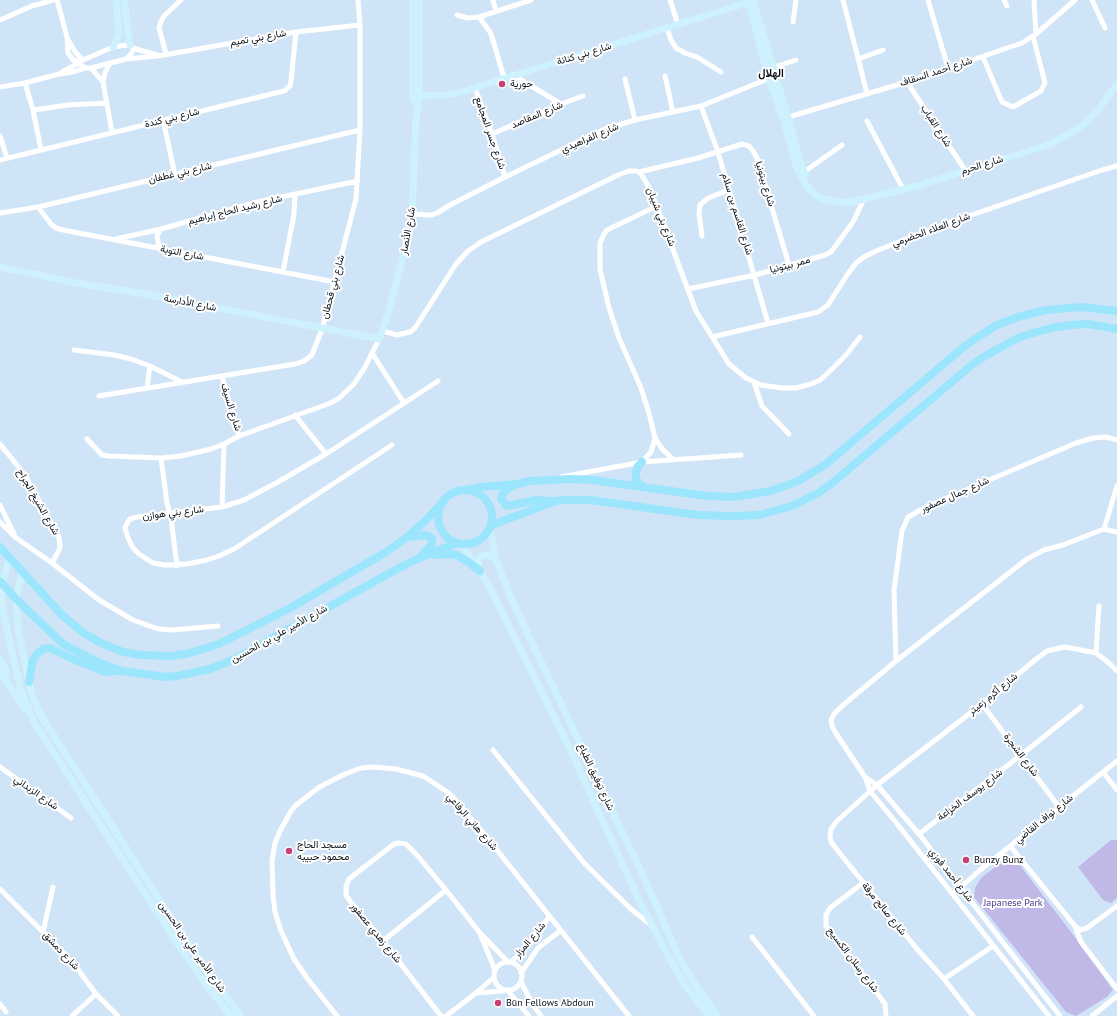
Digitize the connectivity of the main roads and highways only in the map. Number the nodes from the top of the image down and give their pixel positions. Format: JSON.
{"nodes":[{"id":1,"x":1117,"y":311,"type":"edge"},
{"id":2,"x":1117,"y":329,"type":"edge"},
{"id":3,"x":642,"y":462,"type":"road end"},
{"id":4,"x":518,"y":484,"type":"junction"},
{"id":5,"x":644,"y":487,"type":"junction"},
{"id":6,"x":466,"y":490,"type":"junction"},
{"id":7,"x":444,"y":501,"type":"junction"},
{"id":8,"x":553,"y":502,"type":"junction"},
{"id":9,"x":490,"y":528,"type":"junction"},
{"id":10,"x":406,"y":538,"type":"junction"},
{"id":11,"x":459,"y":544,"type":"junction"},
{"id":12,"x":0,"y":546,"type":"edge"},
{"id":13,"x":419,"y":558,"type":"junction"},
{"id":14,"x":479,"y":569,"type":"road end"},
{"id":15,"x":1,"y":582,"type":"edge"},
{"id":16,"x":122,"y":671,"type":"junction"},
{"id":17,"x":29,"y":682,"type":"road end"}],
"edges":[{"from":1,"to":5,"type":"main road"},
{"from":2,"to":8,"type":"main road"},
{"from":3,"to":5,"type":"main road"},
{"from":4,"to":5,"type":"main road"},
{"from":4,"to":6,"type":"main road"},
{"from":4,"to":8,"type":"main road"},
{"from":6,"to":7,"type":"main road"},
{"from":6,"to":9,"type":"main road"},
{"from":7,"to":10,"type":"main road","name":"شارع الأمير علي بن الحسين"},
{"from":7,"to":11,"type":"main road"},
{"from":8,"to":9,"type":"main road"},
{"from":9,"to":11,"type":"main road"},
{"from":10,"to":12,"type":"main road","name":"شارع الأمير علي بن الحسين"},
{"from":10,"to":13,"type":"main road"},
{"from":11,"to":13,"type":"main road","name":"شارع الأمير علي بن الحسين"},
{"from":13,"to":14,"type":"main road"},
{"from":13,"to":16,"type":"main road","name":"شارع الأمير علي بن الحسين"},
{"from":15,"to":16,"type":"main road","name":"شارع الأمير علي بن الحسين"},
{"from":16,"to":17,"type":"main road"}]}
